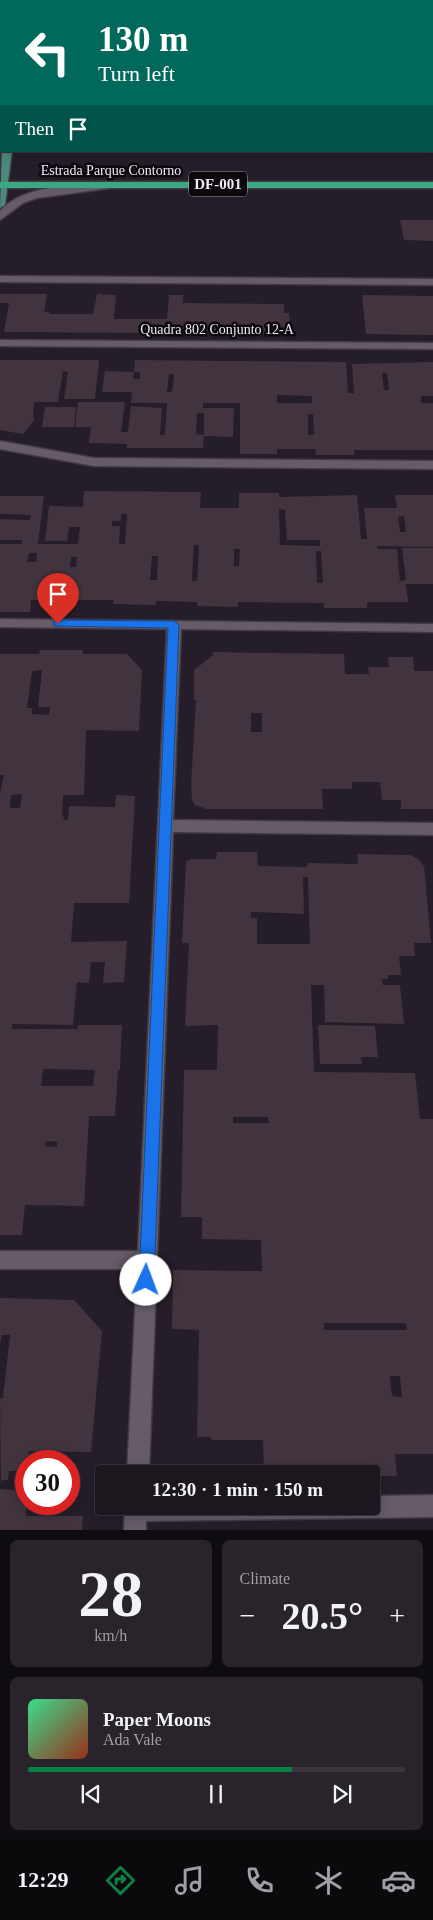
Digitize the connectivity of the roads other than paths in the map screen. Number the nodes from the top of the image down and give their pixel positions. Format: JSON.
{"nodes":[{"id":1,"x":7,"y":152,"type":"edge"},
{"id":2,"x":119,"y":184,"type":"junction"},
{"id":3,"x":1,"y":185,"type":"edge"},
{"id":4,"x":433,"y":185,"type":"edge"},
{"id":5,"x":0,"y":205,"type":"edge"},
{"id":6,"x":0,"y":218,"type":"edge"},
{"id":7,"x":0,"y":279,"type":"edge"},
{"id":8,"x":433,"y":282,"type":"edge"},
{"id":9,"x":0,"y":343,"type":"edge"},
{"id":10,"x":433,"y":346,"type":"edge"},
{"id":11,"x":0,"y":445,"type":"edge"},
{"id":12,"x":433,"y":465,"type":"edge"},
{"id":13,"x":0,"y":623,"type":"edge"},
{"id":14,"x":174,"y":625,"type":"junction"},
{"id":15,"x":433,"y":628,"type":"edge"},
{"id":16,"x":165,"y":826,"type":"junction"},
{"id":17,"x":433,"y":829,"type":"edge"},
{"id":18,"x":0,"y":1260,"type":"edge"},
{"id":19,"x":147,"y":1260,"type":"junction"},
{"id":20,"x":138,"y":1465,"type":"edge"},
{"id":21,"x":433,"y":1506,"type":"edge"},
{"id":22,"x":380,"y":1508,"type":"edge"}],
"edges":[{"from":1,"to":3,"type":"main road"},
{"from":2,"to":3,"type":"highway","name":"Estrada Parque Contorno","number":"DF-001"},
{"from":2,"to":4,"type":"highway","name":"Estrada Parque Contorno","number":"DF-001"},
{"from":2,"to":6,"type":"street"},
{"from":3,"to":5,"type":"main road"},
{"from":7,"to":8,"type":"street"},
{"from":9,"to":10,"type":"street","name":"Quadra 802 Conjunto 12-A"},
{"from":11,"to":12,"type":"street"},
{"from":13,"to":14,"type":"street"},
{"from":14,"to":15,"type":"street"},
{"from":14,"to":16,"type":"street"},
{"from":16,"to":17,"type":"street"},
{"from":16,"to":19,"type":"street"},
{"from":18,"to":19,"type":"street"},
{"from":19,"to":20,"type":"street"},
{"from":21,"to":22,"type":"street"}]}
